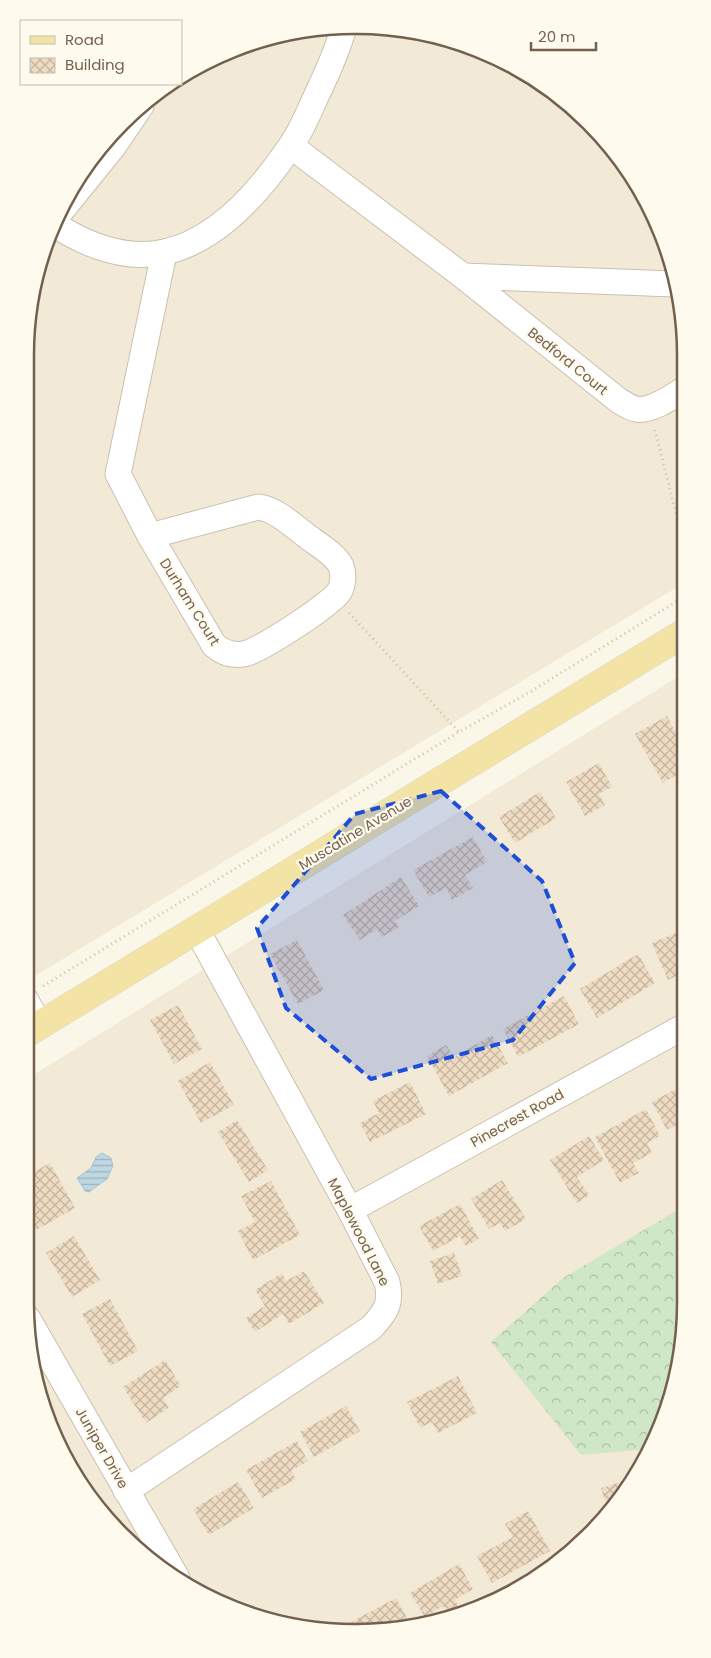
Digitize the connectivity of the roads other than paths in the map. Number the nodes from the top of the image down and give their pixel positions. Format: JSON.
{"nodes":[{"id":1,"x":342,"y":34,"type":"edge"},
{"id":2,"x":120,"y":136,"type":"edge"},
{"id":3,"x":291,"y":146,"type":"junction"},
{"id":4,"x":86,"y":181,"type":"edge"},
{"id":5,"x":60,"y":228,"type":"edge"},
{"id":6,"x":164,"y":253,"type":"junction"},
{"id":7,"x":463,"y":276,"type":"junction"},
{"id":8,"x":669,"y":284,"type":"edge"},
{"id":9,"x":677,"y":394,"type":"edge"},
{"id":10,"x":150,"y":536,"type":"junction"},
{"id":11,"x":677,"y":637,"type":"edge"},
{"id":12,"x":197,"y":930,"type":"junction"},
{"id":13,"x":34,"y":1028,"type":"edge"},
{"id":14,"x":677,"y":1030,"type":"edge"},
{"id":15,"x":350,"y":1210,"type":"junction"},
{"id":16,"x":35,"y":1332,"type":"edge"},
{"id":17,"x":126,"y":1491,"type":"junction"},
{"id":18,"x":169,"y":1564,"type":"edge"}],
"edges":[{"from":1,"to":3,"type":"street"},
{"from":2,"to":4,"type":"street"},
{"from":3,"to":6,"type":"street"},
{"from":3,"to":7,"type":"street","name":"Bedford Court"},
{"from":5,"to":6,"type":"street"},
{"from":6,"to":10,"type":"street","name":"Durham Court"},
{"from":7,"to":8,"type":"street"},
{"from":7,"to":9,"type":"street","name":"Bedford Court"},
{"from":10,"to":10,"type":"street","name":"Durham Court"},
{"from":11,"to":12,"type":"main road","name":"Muscatine Avenue"},
{"from":12,"to":13,"type":"main road","name":"Muscatine Avenue"},
{"from":12,"to":15,"type":"street","name":"Maplewood Lane"},
{"from":14,"to":15,"type":"street","name":"Pinecrest Road"},
{"from":15,"to":17,"type":"street","name":"Maplewood Lane"},
{"from":16,"to":17,"type":"street","name":"Juniper Drive"},
{"from":17,"to":18,"type":"street","name":"Juniper Drive"}]}
